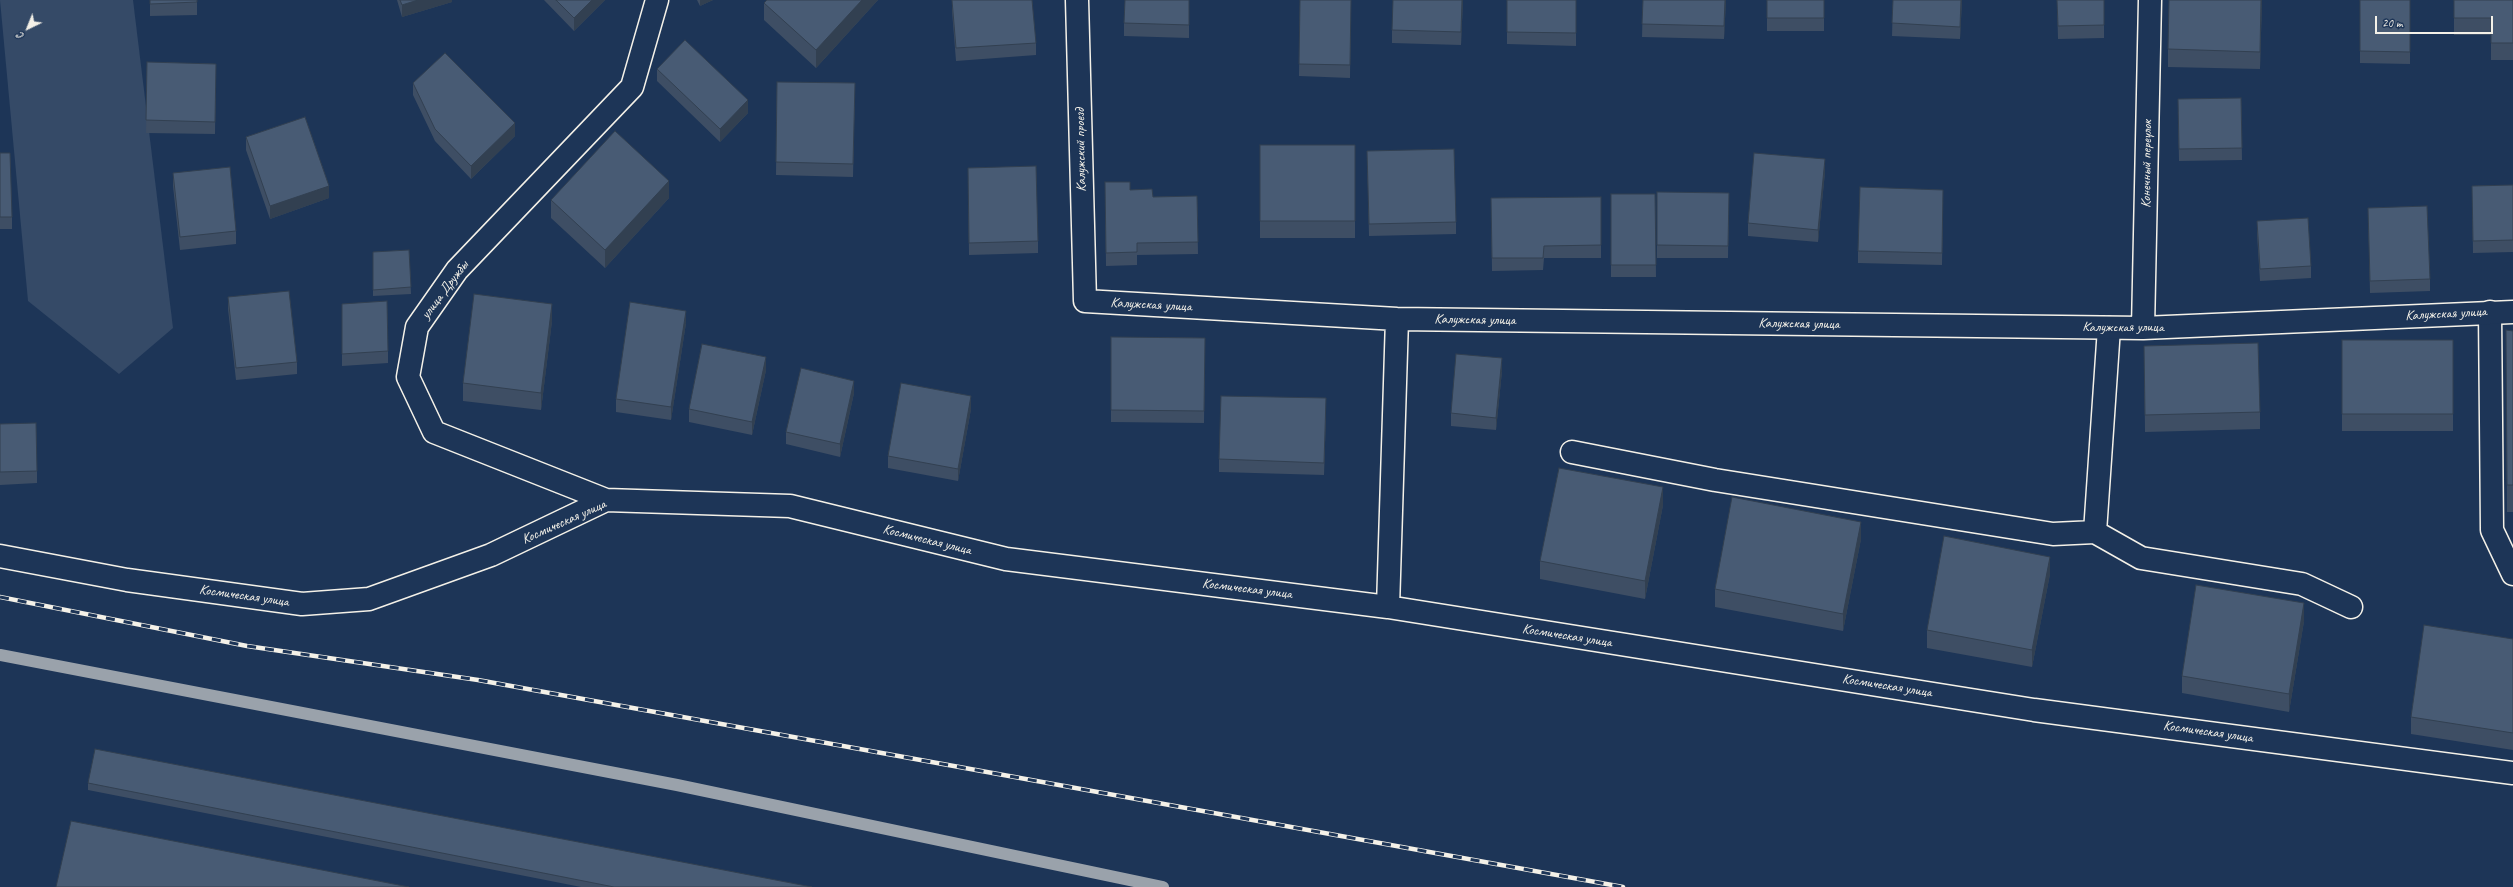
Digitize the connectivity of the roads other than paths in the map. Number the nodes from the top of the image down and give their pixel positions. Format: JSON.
{"nodes":[{"id":1,"x":657,"y":0,"type":"edge"},
{"id":2,"x":1077,"y":0,"type":"edge"},
{"id":3,"x":2150,"y":0,"type":"edge"},
{"id":4,"x":1085,"y":301,"type":"joint"},
{"id":5,"x":2490,"y":312,"type":"junction"},
{"id":6,"x":2513,"y":312,"type":"edge"},
{"id":7,"x":1397,"y":319,"type":"junction"},
{"id":8,"x":2110,"y":328,"type":"junction"},
{"id":9,"x":2143,"y":328,"type":"junction"},
{"id":10,"x":1572,"y":452,"type":"dead end"},
{"id":11,"x":606,"y":500,"type":"junction"},
{"id":12,"x":2095,"y":532,"type":"junction"},
{"id":13,"x":0,"y":556,"type":"edge"},
{"id":14,"x":2513,"y":574,"type":"edge"},
{"id":15,"x":1388,"y":607,"type":"junction"},
{"id":16,"x":2351,"y":607,"type":"dead end"},
{"id":17,"x":2513,"y":773,"type":"edge"}],
"edges":[{"from":1,"to":11,"type":"street","name":"улица Дружбы"},
{"from":2,"to":4,"type":"street","name":"Калужский проезд"},
{"from":3,"to":9,"type":"street","name":"Конечный переулок"},
{"from":4,"to":7,"type":"street","name":"Калужская улица"},
{"from":5,"to":6,"type":"street","name":"Калужская улица"},
{"from":5,"to":9,"type":"street","name":"Калужская улица"},
{"from":5,"to":14,"type":"street"},
{"from":7,"to":8,"type":"street","name":"Калужская улица"},
{"from":7,"to":15,"type":"street"},
{"from":8,"to":9,"type":"street","name":"Калужская улица"},
{"from":8,"to":12,"type":"street"},
{"from":10,"to":12,"type":"street"},
{"from":11,"to":13,"type":"street","name":"Космическая улица"},
{"from":11,"to":15,"type":"street","name":"Космическая улица"},
{"from":12,"to":16,"type":"street"},
{"from":15,"to":17,"type":"street","name":"Космическая улица"}]}
